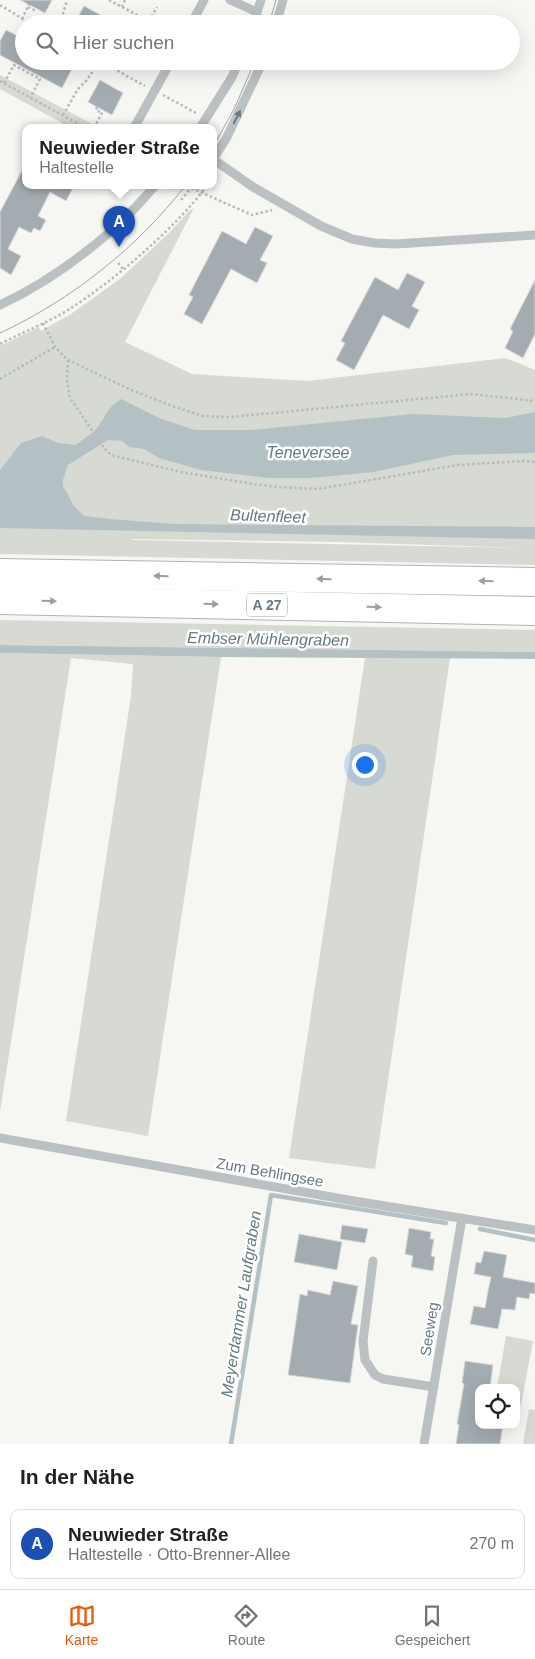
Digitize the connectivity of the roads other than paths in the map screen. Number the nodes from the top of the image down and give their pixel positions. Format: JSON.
{"nodes":[{"id":1,"x":204,"y":0,"type":"edge"},
{"id":2,"x":230,"y":0,"type":"edge"},
{"id":3,"x":261,"y":0,"type":"edge"},
{"id":4,"x":283,"y":0,"type":"edge"},
{"id":5,"x":257,"y":12,"type":"junction"},
{"id":6,"x":196,"y":15,"type":"edge"},
{"id":7,"x":256,"y":15,"type":"edge"},
{"id":8,"x":279,"y":15,"type":"edge"},
{"id":9,"x":165,"y":70,"type":"edge"},
{"id":10,"x":235,"y":70,"type":"edge"},
{"id":11,"x":259,"y":70,"type":"edge"},
{"id":12,"x":136,"y":124,"type":"edge"},
{"id":13,"x":203,"y":124,"type":"edge"},
{"id":14,"x":217,"y":152,"type":"edge"},
{"id":15,"x":217,"y":162,"type":"edge"},
{"id":16,"x":152,"y":189,"type":"edge"},
{"id":17,"x":535,"y":235,"type":"edge"},
{"id":18,"x":0,"y":305,"type":"edge"},
{"id":19,"x":0,"y":573,"type":"edge"},
{"id":20,"x":535,"y":582,"type":"edge"},
{"id":21,"x":0,"y":600,"type":"edge"},
{"id":22,"x":535,"y":611,"type":"edge"},
{"id":23,"x":0,"y":1138,"type":"edge"},
{"id":24,"x":462,"y":1218,"type":"junction"},
{"id":25,"x":535,"y":1230,"type":"edge"},
{"id":26,"x":373,"y":1261,"type":"dead end"},
{"id":27,"x":434,"y":1386,"type":"junction"},
{"id":28,"x":424,"y":1444,"type":"edge"}],
"edges":[{"from":1,"to":6,"type":"street"},
{"from":2,"to":5,"type":"street"},
{"from":3,"to":5,"type":"street"},
{"from":4,"to":8,"type":"street"},
{"from":5,"to":7,"type":"street"},
{"from":9,"to":12,"type":"street"},
{"from":10,"to":13,"type":"street"},
{"from":14,"to":11,"type":"street","one_way":true},
{"from":15,"to":17,"type":"street"},
{"from":16,"to":18,"type":"street"},
{"from":20,"to":19,"type":"highway","number":"A 27","one_way":true},
{"from":21,"to":22,"type":"highway","number":"A 27","one_way":true},
{"from":23,"to":24,"type":"street","name":"Zum Behlingsee"},
{"from":24,"to":25,"type":"street","name":"Zum Behlingsee"},
{"from":24,"to":27,"type":"street","name":"Seeweg"},
{"from":26,"to":27,"type":"street"},
{"from":27,"to":28,"type":"street","name":"Seeweg"}]}
